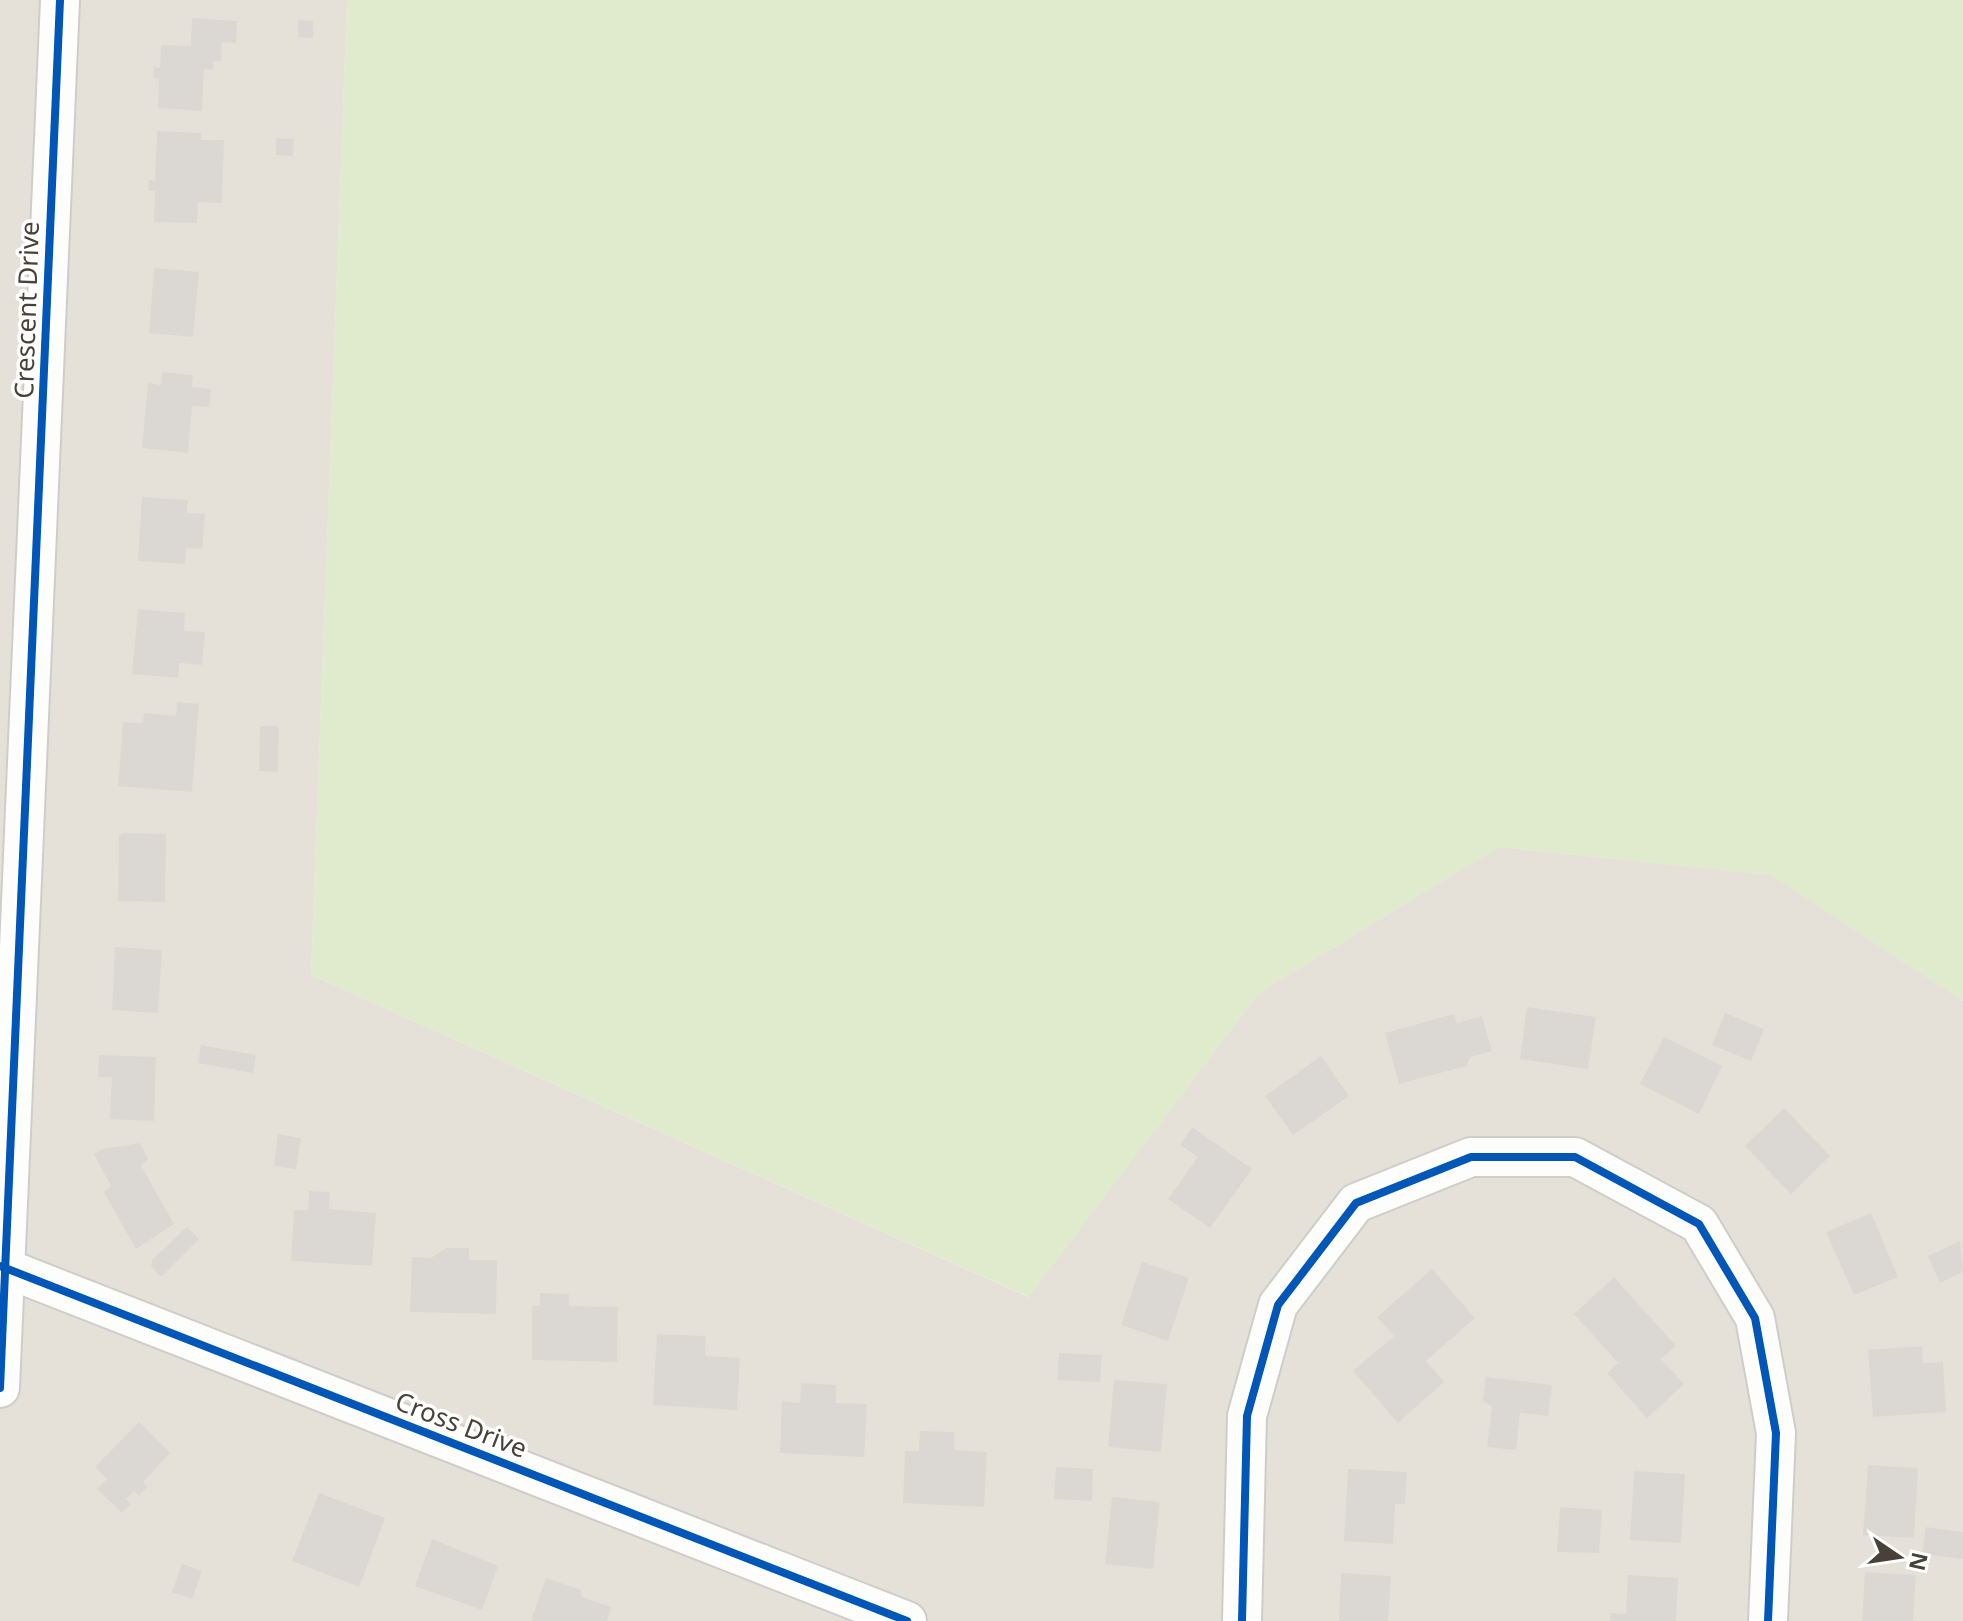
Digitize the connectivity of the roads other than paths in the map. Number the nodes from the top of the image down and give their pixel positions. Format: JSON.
{"nodes":[{"id":1,"x":60,"y":0,"type":"edge"},
{"id":2,"x":3,"y":1267,"type":"edge"},
{"id":3,"x":0,"y":1388,"type":"edge"},
{"id":4,"x":907,"y":1621,"type":"edge"},
{"id":5,"x":1242,"y":1621,"type":"edge"},
{"id":6,"x":1768,"y":1621,"type":"edge"}],
"edges":[{"from":1,"to":2,"type":"street","name":"Crescent Drive"},
{"from":2,"to":3,"type":"street","name":"Crescent Drive"},
{"from":2,"to":4,"type":"street","name":"Cross Drive"},
{"from":5,"to":6,"type":"street"}]}
